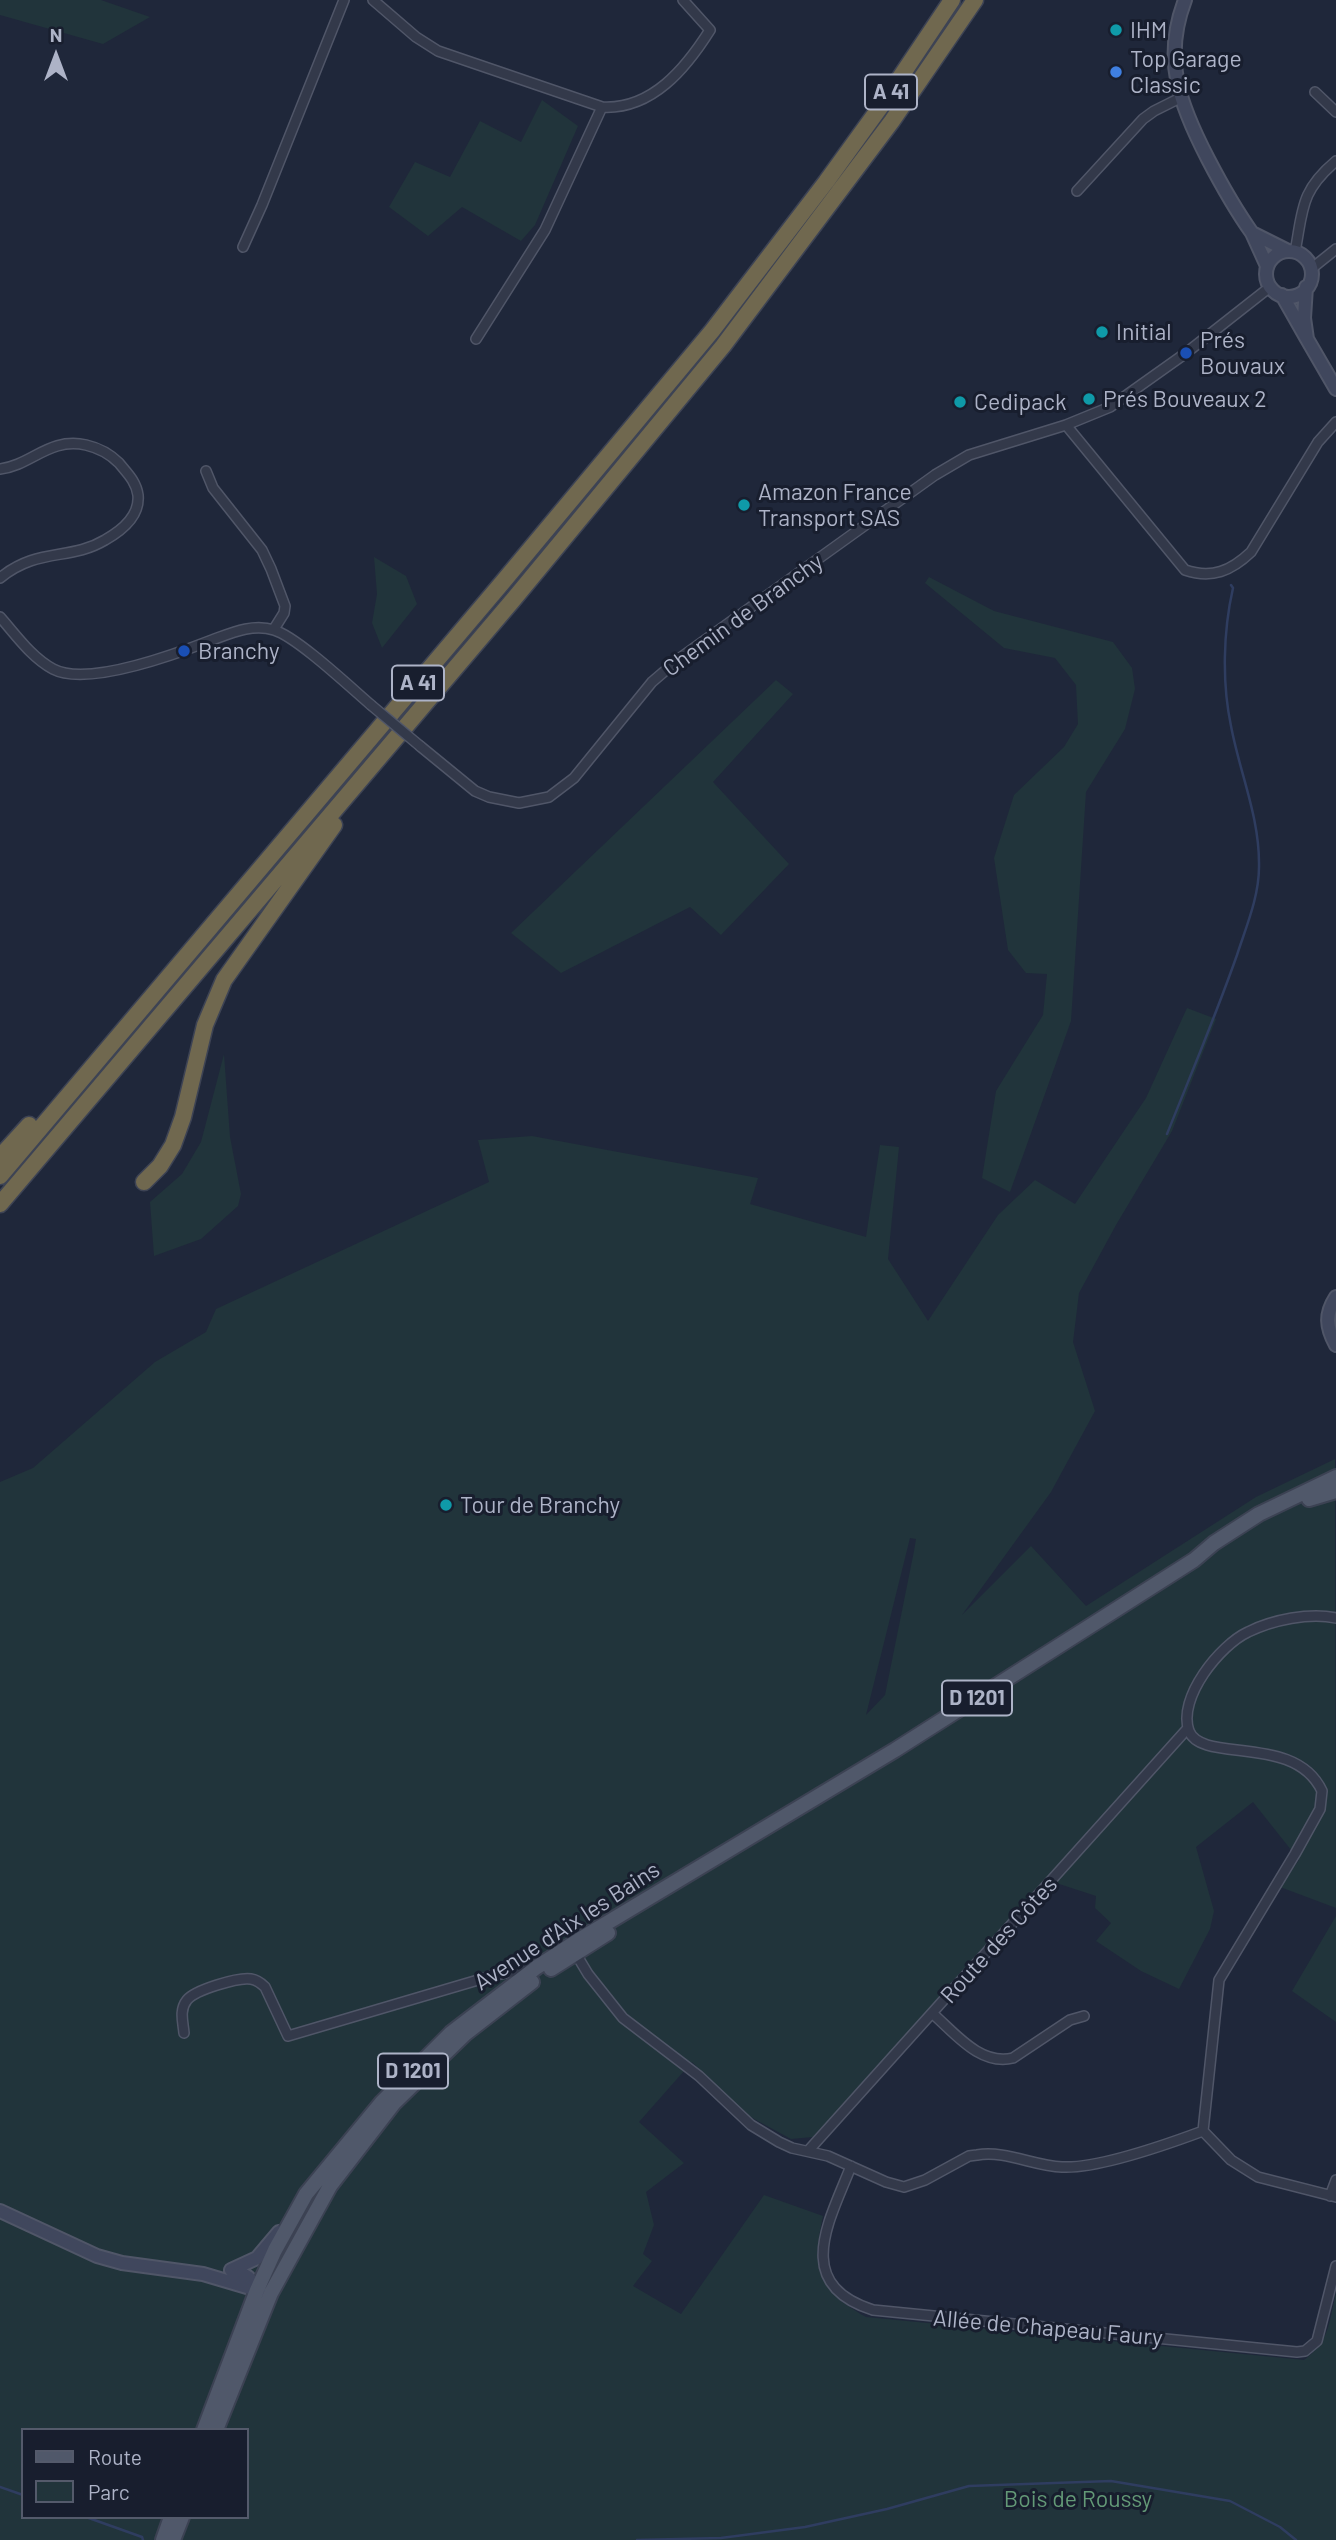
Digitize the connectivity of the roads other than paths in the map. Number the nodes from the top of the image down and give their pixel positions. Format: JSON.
{"nodes":[{"id":1,"x":344,"y":0,"type":"edge"},
{"id":2,"x":373,"y":0,"type":"edge"},
{"id":3,"x":683,"y":0,"type":"edge"},
{"id":4,"x":952,"y":0,"type":"edge"},
{"id":5,"x":975,"y":0,"type":"edge"},
{"id":6,"x":1185,"y":0,"type":"edge"},
{"id":7,"x":1315,"y":92,"type":"dead end"},
{"id":8,"x":1180,"y":98,"type":"junction"},
{"id":9,"x":602,"y":107,"type":"junction"},
{"id":10,"x":1336,"y":112,"type":"edge"},
{"id":11,"x":1336,"y":161,"type":"edge"},
{"id":12,"x":1077,"y":191,"type":"dead end"},
{"id":13,"x":1252,"y":233,"type":"junction"},
{"id":14,"x":243,"y":247,"type":"dead end"},
{"id":15,"x":1336,"y":249,"type":"edge"},
{"id":16,"x":1291,"y":252,"type":"junction"},
{"id":17,"x":1267,"y":266,"type":"junction"},
{"id":18,"x":1311,"y":269,"type":"junction"},
{"id":19,"x":1270,"y":286,"type":"junction"},
{"id":20,"x":1306,"y":287,"type":"junction"},
{"id":21,"x":1282,"y":295,"type":"junction"},
{"id":22,"x":476,"y":339,"type":"dead end"},
{"id":23,"x":1307,"y":339,"type":"junction"},
{"id":24,"x":1336,"y":389,"type":"edge"},
{"id":25,"x":1336,"y":422,"type":"edge"},
{"id":26,"x":1066,"y":425,"type":"junction"},
{"id":27,"x":0,"y":469,"type":"edge"},
{"id":28,"x":206,"y":471,"type":"dead end"},
{"id":29,"x":0,"y":578,"type":"edge"},
{"id":30,"x":0,"y":617,"type":"edge"},
{"id":31,"x":274,"y":629,"type":"junction"},
{"id":32,"x":412,"y":718,"type":"junction"},
{"id":33,"x":190,"y":951,"type":"junction"},
{"id":34,"x":0,"y":1157,"type":"edge"},
{"id":35,"x":0,"y":1176,"type":"edge"},
{"id":36,"x":144,"y":1182,"type":"dead end"},
{"id":37,"x":0,"y":1204,"type":"edge"},
{"id":38,"x":1336,"y":1297,"type":"edge"},
{"id":39,"x":1336,"y":1345,"type":"edge"},
{"id":40,"x":1336,"y":1477,"type":"edge"},
{"id":41,"x":1336,"y":1491,"type":"edge"},
{"id":42,"x":1194,"y":1560,"type":"junction"},
{"id":43,"x":1336,"y":1618,"type":"edge"},
{"id":44,"x":1188,"y":1728,"type":"junction"},
{"id":45,"x":758,"y":1834,"type":"junction"},
{"id":46,"x":576,"y":1954,"type":"junction"},
{"id":47,"x":537,"y":1967,"type":"junction"},
{"id":48,"x":933,"y":2014,"type":"junction"},
{"id":49,"x":1084,"y":2016,"type":"dead end"},
{"id":50,"x":184,"y":2033,"type":"dead end"},
{"id":51,"x":1203,"y":2132,"type":"junction"},
{"id":52,"x":808,"y":2151,"type":"junction"},
{"id":53,"x":851,"y":2166,"type":"junction"},
{"id":54,"x":1336,"y":2180,"type":"edge"},
{"id":55,"x":330,"y":2186,"type":"junction"},
{"id":56,"x":306,"y":2194,"type":"junction"},
{"id":57,"x":1333,"y":2197,"type":"edge"},
{"id":58,"x":0,"y":2211,"type":"edge"},
{"id":59,"x":1336,"y":2266,"type":"edge"},
{"id":60,"x":231,"y":2270,"type":"junction"},
{"id":61,"x":203,"y":2274,"type":"junction"},
{"id":62,"x":257,"y":2290,"type":"junction"},
{"id":63,"x":230,"y":2393,"type":"junction"},
{"id":64,"x":205,"y":2428,"type":"edge"},
{"id":65,"x":217,"y":2428,"type":"edge"},
{"id":66,"x":171,"y":2519,"type":"edge"},
{"id":67,"x":181,"y":2519,"type":"edge"},
{"id":68,"x":163,"y":2540,"type":"edge"},
{"id":69,"x":173,"y":2540,"type":"edge"}],
"edges":[{"from":1,"to":14,"type":"street"},
{"from":2,"to":9,"type":"street"},
{"from":3,"to":9,"type":"street"},
{"from":4,"to":33,"type":"highway","number":"A 41"},
{"from":5,"to":32,"type":"highway","number":"A 41"},
{"from":6,"to":8,"type":"street"},
{"from":7,"to":10,"type":"street"},
{"from":8,"to":12,"type":"street"},
{"from":8,"to":13,"type":"street"},
{"from":9,"to":22,"type":"street"},
{"from":11,"to":16,"type":"street"},
{"from":13,"to":16,"type":"street"},
{"from":13,"to":17,"type":"street"},
{"from":15,"to":18,"type":"street"},
{"from":16,"to":17,"type":"street"},
{"from":16,"to":18,"type":"street"},
{"from":17,"to":19,"type":"street"},
{"from":18,"to":20,"type":"street"},
{"from":19,"to":21,"type":"street"},
{"from":19,"to":26,"type":"street","name":"Chemin de Branchy"},
{"from":20,"to":21,"type":"street"},
{"from":20,"to":23,"type":"street"},
{"from":21,"to":23,"type":"street"},
{"from":23,"to":24,"type":"street"},
{"from":25,"to":26,"type":"street"},
{"from":26,"to":31,"type":"street","name":"Chemin de Branchy","bridge":true},
{"from":27,"to":29,"type":"street"},
{"from":28,"to":31,"type":"street"},
{"from":30,"to":31,"type":"street"},
{"from":32,"to":36,"type":"highway"},
{"from":32,"to":37,"type":"highway","number":"A 41"},
{"from":33,"to":34,"type":"highway"},
{"from":33,"to":35,"type":"highway","number":"A 41"},
{"from":38,"to":39,"type":"street"},
{"from":40,"to":42,"type":"main road","name":"Avenue d'Aix les Bains"},
{"from":41,"to":42,"type":"main road","name":"Avenue d'Aix les Bains"},
{"from":42,"to":45,"type":"main road","name":"Avenue d'Aix les Bains","number":"D 1201"},
{"from":43,"to":44,"type":"street"},
{"from":44,"to":48,"type":"street","name":"Route des Côtes"},
{"from":44,"to":51,"type":"street"},
{"from":45,"to":46,"type":"main road","name":"Avenue d'Aix les Bains","number":"D 1201"},
{"from":45,"to":47,"type":"main road","name":"Avenue d'Aix les Bains","number":"D 1201"},
{"from":46,"to":52,"type":"street"},
{"from":46,"to":55,"type":"main road","name":"Avenue d'Aix les Bains","number":"D 1201"},
{"from":47,"to":50,"type":"street"},
{"from":47,"to":56,"type":"main road","name":"Avenue d'Aix les Bains","number":"D 1201"},
{"from":48,"to":49,"type":"street"},
{"from":48,"to":52,"type":"street","name":"Route des Côtes"},
{"from":51,"to":53,"type":"street"},
{"from":51,"to":57,"type":"street"},
{"from":52,"to":53,"type":"street"},
{"from":53,"to":59,"type":"street","name":"Allée de Chapeau Faury"},
{"from":54,"to":57,"type":"street"},
{"from":55,"to":62,"type":"main road"},
{"from":55,"to":63,"type":"main road","name":"Avenue d'Aix les Bains","number":"D 1201"},
{"from":56,"to":60,"type":"street"},
{"from":56,"to":62,"type":"main road","name":"Avenue d'Aix les Bains","number":"D 1201"},
{"from":58,"to":61,"type":"street"},
{"from":60,"to":61,"type":"street"},
{"from":60,"to":62,"type":"street"},
{"from":61,"to":62,"type":"street"},
{"from":62,"to":63,"type":"street"},
{"from":62,"to":64,"type":"main road","name":"Avenue d'Aix les Bains","number":"D 1201"},
{"from":63,"to":65,"type":"main road","name":"Avenue d'Aix les Bains","number":"D 1201"},
{"from":66,"to":68,"type":"main road"},
{"from":67,"to":69,"type":"main road"}]}
